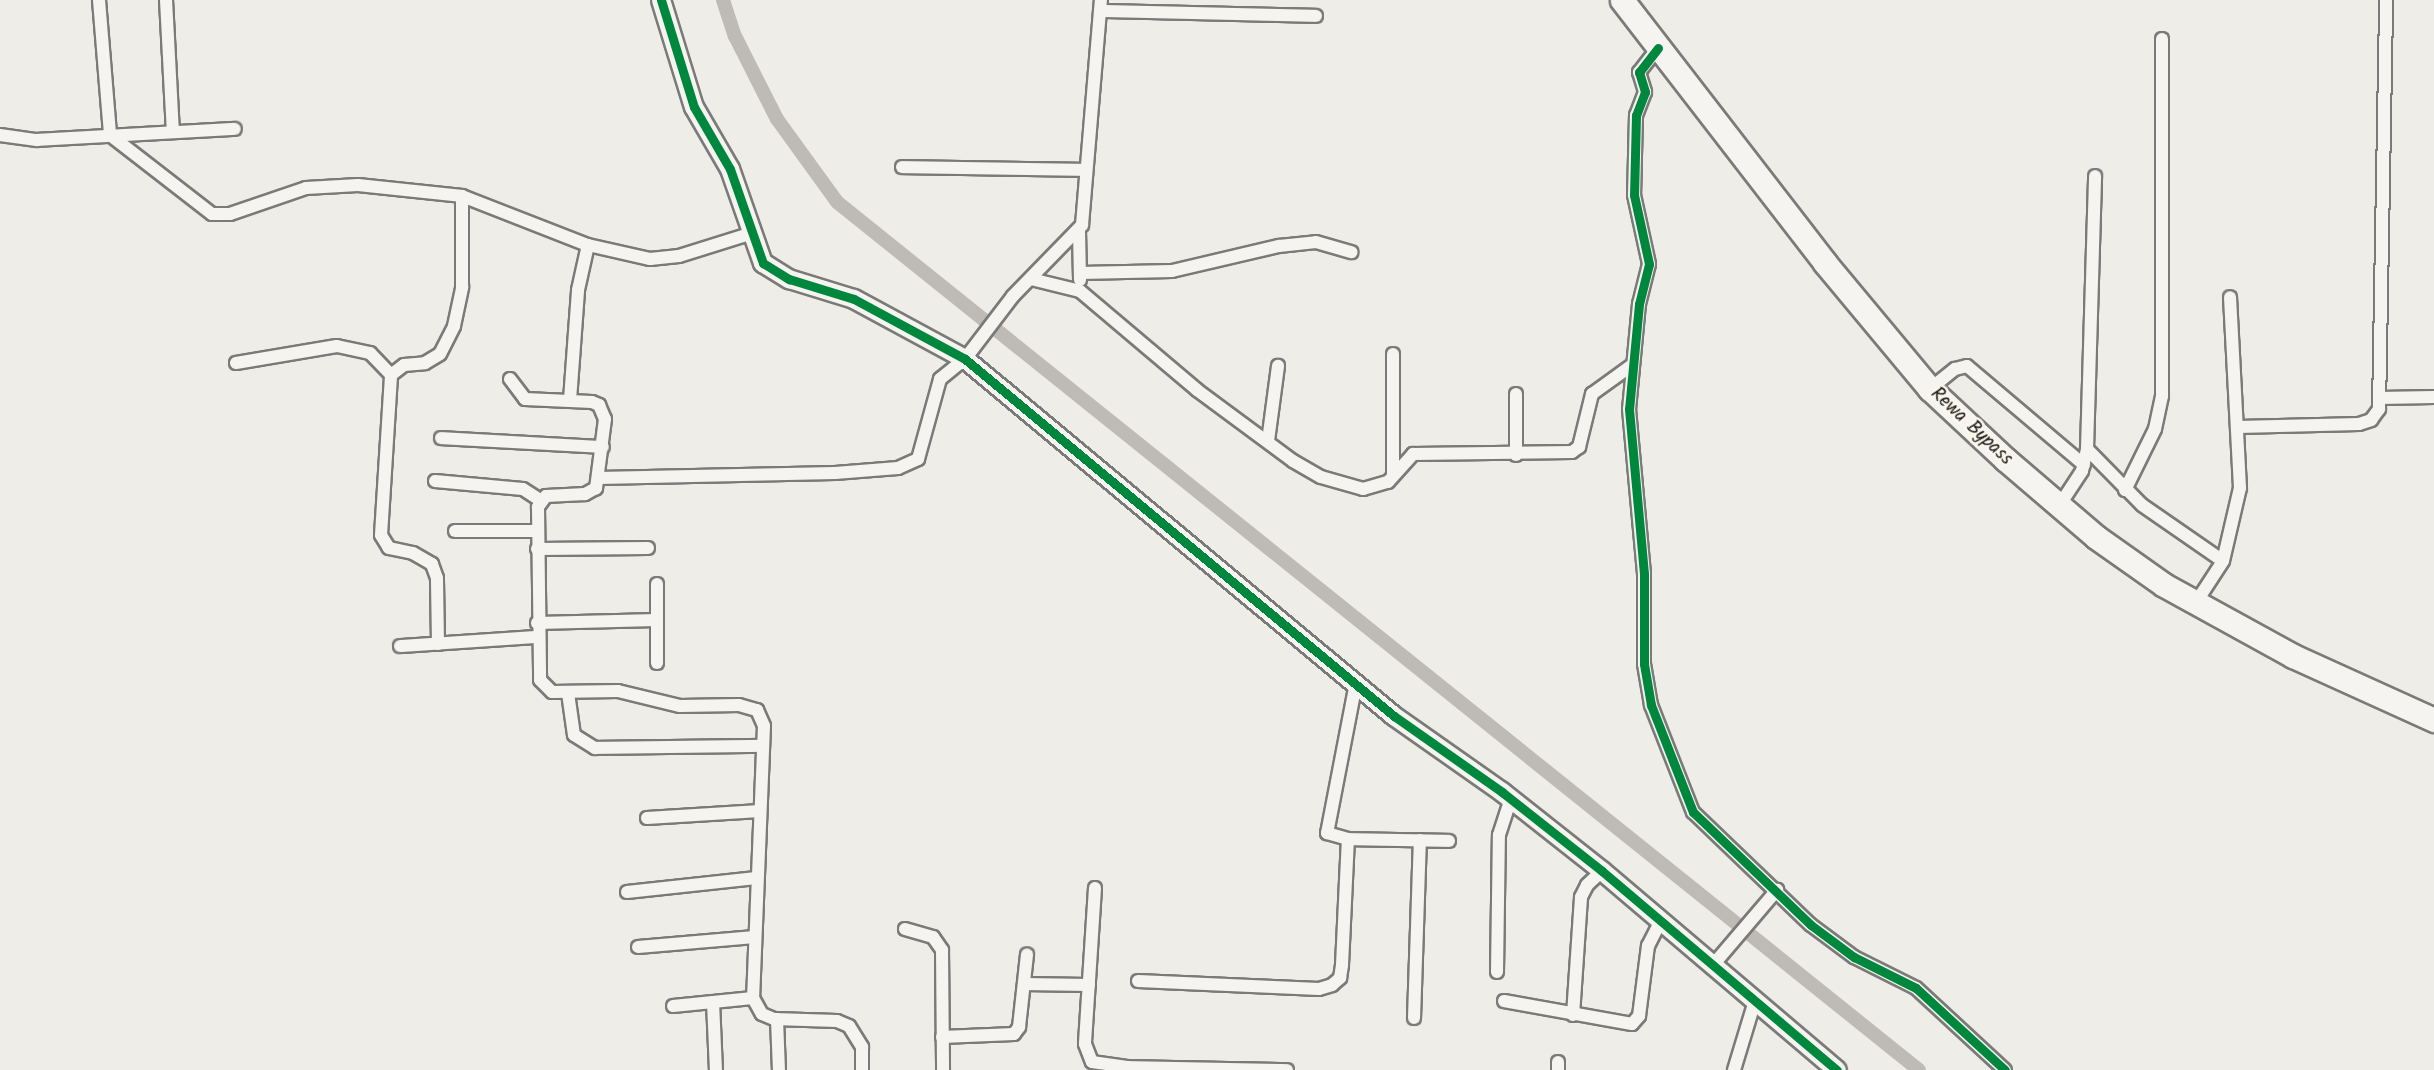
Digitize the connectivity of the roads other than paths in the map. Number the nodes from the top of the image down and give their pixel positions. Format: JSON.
{"nodes":[{"id":1,"x":99,"y":0,"type":"edge"},
{"id":2,"x":166,"y":0,"type":"edge"},
{"id":3,"x":661,"y":0,"type":"edge"},
{"id":4,"x":1622,"y":0,"type":"edge"},
{"id":5,"x":2386,"y":0,"type":"edge"},
{"id":6,"x":1100,"y":6,"type":"edge"},
{"id":7,"x":1316,"y":16,"type":"dead end"},
{"id":8,"x":2162,"y":38,"type":"dead end"},
{"id":9,"x":1658,"y":48,"type":"junction"},
{"id":10,"x":235,"y":129,"type":"dead end"},
{"id":11,"x":173,"y":132,"type":"junction"},
{"id":12,"x":0,"y":135,"type":"edge"},
{"id":13,"x":110,"y":135,"type":"junction"},
{"id":14,"x":902,"y":167,"type":"dead end"},
{"id":15,"x":1086,"y":170,"type":"junction"},
{"id":16,"x":2095,"y":176,"type":"dead end"},
{"id":17,"x":462,"y":196,"type":"junction"},
{"id":18,"x":1079,"y":231,"type":"junction"},
{"id":19,"x":752,"y":233,"type":"junction"},
{"id":20,"x":588,"y":245,"type":"junction"},
{"id":21,"x":1352,"y":252,"type":"dead end"},
{"id":22,"x":1080,"y":273,"type":"junction"},
{"id":23,"x":1031,"y":279,"type":"junction"},
{"id":24,"x":1080,"y":291,"type":"junction"},
{"id":25,"x":2230,"y":297,"type":"dead end"},
{"id":26,"x":968,"y":354,"type":"junction"},
{"id":27,"x":1393,"y":354,"type":"dead end"},
{"id":28,"x":236,"y":363,"type":"dead end"},
{"id":29,"x":1278,"y":366,"type":"dead end"},
{"id":30,"x":1631,"y":366,"type":"junction"},
{"id":31,"x":391,"y":375,"type":"junction"},
{"id":32,"x":510,"y":379,"type":"dead end"},
{"id":33,"x":1930,"y":389,"type":"junction"},
{"id":34,"x":1516,"y":394,"type":"dead end"},
{"id":35,"x":2434,"y":397,"type":"edge"},
{"id":36,"x":2379,"y":398,"type":"junction"},
{"id":37,"x":570,"y":400,"type":"junction"},
{"id":38,"x":2238,"y":426,"type":"junction"},
{"id":39,"x":441,"y":438,"type":"dead end"},
{"id":40,"x":1268,"y":441,"type":"junction"},
{"id":41,"x":603,"y":447,"type":"junction"},
{"id":42,"x":2087,"y":449,"type":"junction"},
{"id":43,"x":1516,"y":455,"type":"junction"},
{"id":44,"x":2084,"y":465,"type":"junction"},
{"id":45,"x":1393,"y":476,"type":"junction"},
{"id":46,"x":598,"y":478,"type":"junction"},
{"id":47,"x":435,"y":481,"type":"dead end"},
{"id":48,"x":2125,"y":490,"type":"junction"},
{"id":49,"x":540,"y":500,"type":"junction"},
{"id":50,"x":2059,"y":506,"type":"junction"},
{"id":51,"x":455,"y":531,"type":"dead end"},
{"id":52,"x":536,"y":531,"type":"junction"},
{"id":53,"x":648,"y":548,"type":"dead end"},
{"id":54,"x":537,"y":549,"type":"junction"},
{"id":55,"x":2223,"y":561,"type":"junction"},
{"id":56,"x":657,"y":584,"type":"dead end"},
{"id":57,"x":2195,"y":604,"type":"junction"},
{"id":58,"x":657,"y":620,"type":"junction"},
{"id":59,"x":537,"y":622,"type":"junction"},
{"id":60,"x":537,"y":637,"type":"junction"},
{"id":61,"x":438,"y":643,"type":"junction"},
{"id":62,"x":400,"y":646,"type":"dead end"},
{"id":63,"x":657,"y":663,"type":"dead end"},
{"id":64,"x":1356,"y":683,"type":"junction"},
{"id":65,"x":568,"y":693,"type":"junction"},
{"id":66,"x":2434,"y":720,"type":"edge"},
{"id":67,"x":763,"y":746,"type":"junction"},
{"id":68,"x":1511,"y":799,"type":"junction"},
{"id":69,"x":760,"y":811,"type":"junction"},
{"id":70,"x":647,"y":818,"type":"dead end"},
{"id":71,"x":1348,"y":839,"type":"junction"},
{"id":72,"x":1420,"y":840,"type":"junction"},
{"id":73,"x":1449,"y":841,"type":"dead end"},
{"id":74,"x":1602,"y":871,"type":"junction"},
{"id":75,"x":756,"y":878,"type":"junction"},
{"id":76,"x":1095,"y":888,"type":"dead end"},
{"id":77,"x":1777,"y":890,"type":"junction"},
{"id":78,"x":627,"y":892,"type":"dead end"},
{"id":79,"x":1661,"y":921,"type":"junction"},
{"id":80,"x":905,"y":929,"type":"dead end"},
{"id":81,"x":755,"y":937,"type":"junction"},
{"id":82,"x":638,"y":947,"type":"dead end"},
{"id":83,"x":1027,"y":954,"type":"dead end"},
{"id":84,"x":1716,"y":961,"type":"junction"},
{"id":85,"x":1497,"y":972,"type":"dead end"},
{"id":86,"x":1138,"y":981,"type":"dead end"},
{"id":87,"x":1024,"y":984,"type":"junction"},
{"id":88,"x":1089,"y":985,"type":"junction"},
{"id":89,"x":753,"y":998,"type":"junction"},
{"id":90,"x":1504,"y":1001,"type":"dead end"},
{"id":91,"x":1755,"y":1001,"type":"junction"},
{"id":92,"x":713,"y":1002,"type":"junction"},
{"id":93,"x":673,"y":1006,"type":"dead end"},
{"id":94,"x":1573,"y":1015,"type":"junction"},
{"id":95,"x":1414,"y":1018,"type":"dead end"},
{"id":96,"x":777,"y":1019,"type":"junction"},
{"id":97,"x":942,"y":1037,"type":"junction"},
{"id":98,"x":1129,"y":1069,"type":"edge"},
{"id":99,"x":716,"y":1070,"type":"edge"},
{"id":100,"x":779,"y":1070,"type":"edge"},
{"id":101,"x":862,"y":1070,"type":"edge"},
{"id":102,"x":943,"y":1070,"type":"edge"},
{"id":103,"x":1287,"y":1070,"type":"edge"},
{"id":104,"x":1734,"y":1070,"type":"edge"},
{"id":105,"x":1837,"y":1070,"type":"edge"},
{"id":106,"x":2005,"y":1070,"type":"edge"}],
"edges":[{"from":1,"to":13,"type":"street"},
{"from":2,"to":11,"type":"street"},
{"from":3,"to":19,"type":"street"},
{"from":4,"to":9,"type":"highway","name":"Rewa Bypass"},
{"from":5,"to":36,"type":"street"},
{"from":6,"to":7,"type":"street"},
{"from":6,"to":15,"type":"street"},
{"from":8,"to":48,"type":"street"},
{"from":9,"to":30,"type":"street"},
{"from":9,"to":33,"type":"highway","name":"Rewa Bypass"},
{"from":10,"to":11,"type":"street"},
{"from":11,"to":13,"type":"street"},
{"from":12,"to":13,"type":"street"},
{"from":13,"to":17,"type":"street"},
{"from":14,"to":15,"type":"street"},
{"from":15,"to":18,"type":"street"},
{"from":16,"to":42,"type":"street"},
{"from":17,"to":20,"type":"street"},
{"from":17,"to":31,"type":"street"},
{"from":18,"to":22,"type":"street"},
{"from":18,"to":23,"type":"street"},
{"from":19,"to":20,"type":"street"},
{"from":19,"to":26,"type":"street"},
{"from":20,"to":37,"type":"street"},
{"from":21,"to":22,"type":"street"},
{"from":22,"to":24,"type":"street"},
{"from":23,"to":24,"type":"street"},
{"from":23,"to":26,"type":"street"},
{"from":24,"to":40,"type":"street"},
{"from":25,"to":38,"type":"street"},
{"from":26,"to":46,"type":"street"},
{"from":26,"to":64,"type":"street"},
{"from":27,"to":45,"type":"street"},
{"from":28,"to":31,"type":"street"},
{"from":29,"to":40,"type":"street"},
{"from":30,"to":43,"type":"street"},
{"from":30,"to":77,"type":"street"},
{"from":31,"to":61,"type":"street"},
{"from":32,"to":37,"type":"street"},
{"from":33,"to":44,"type":"street"},
{"from":33,"to":50,"type":"highway","name":"Rewa Bypass"},
{"from":34,"to":43,"type":"street"},
{"from":35,"to":36,"type":"street"},
{"from":36,"to":38,"type":"street"},
{"from":37,"to":41,"type":"street"},
{"from":38,"to":55,"type":"street"},
{"from":39,"to":41,"type":"street"},
{"from":40,"to":45,"type":"street"},
{"from":41,"to":46,"type":"street"},
{"from":42,"to":44,"type":"street"},
{"from":42,"to":48,"type":"street"},
{"from":43,"to":45,"type":"street"},
{"from":44,"to":50,"type":"street"},
{"from":46,"to":49,"type":"street"},
{"from":47,"to":49,"type":"street"},
{"from":48,"to":55,"type":"street"},
{"from":49,"to":52,"type":"street"},
{"from":50,"to":57,"type":"highway","name":"Rewa Bypass"},
{"from":51,"to":52,"type":"street"},
{"from":52,"to":54,"type":"street"},
{"from":53,"to":54,"type":"street"},
{"from":54,"to":59,"type":"street"},
{"from":55,"to":57,"type":"street"},
{"from":56,"to":58,"type":"street"},
{"from":57,"to":66,"type":"highway","name":"Rewa Bypass"},
{"from":58,"to":59,"type":"street"},
{"from":58,"to":63,"type":"street"},
{"from":59,"to":60,"type":"street"},
{"from":60,"to":61,"type":"street"},
{"from":60,"to":65,"type":"street"},
{"from":61,"to":62,"type":"street"},
{"from":64,"to":68,"type":"street"},
{"from":64,"to":71,"type":"street"},
{"from":65,"to":67,"type":"street"},
{"from":65,"to":67,"type":"street"},
{"from":67,"to":69,"type":"street"},
{"from":68,"to":74,"type":"street"},
{"from":68,"to":85,"type":"street"},
{"from":69,"to":70,"type":"street"},
{"from":69,"to":75,"type":"street"},
{"from":71,"to":72,"type":"street"},
{"from":71,"to":86,"type":"street"},
{"from":72,"to":73,"type":"street"},
{"from":72,"to":95,"type":"street"},
{"from":74,"to":79,"type":"street"},
{"from":74,"to":94,"type":"street"},
{"from":75,"to":78,"type":"street"},
{"from":75,"to":81,"type":"street"},
{"from":76,"to":88,"type":"street"},
{"from":77,"to":84,"type":"street"},
{"from":77,"to":106,"type":"street"},
{"from":79,"to":84,"type":"street"},
{"from":79,"to":94,"type":"street"},
{"from":80,"to":97,"type":"street"},
{"from":81,"to":82,"type":"street"},
{"from":81,"to":89,"type":"street"},
{"from":83,"to":87,"type":"street"},
{"from":84,"to":91,"type":"street"},
{"from":87,"to":88,"type":"street"},
{"from":87,"to":97,"type":"street"},
{"from":88,"to":98,"type":"street"},
{"from":89,"to":92,"type":"street"},
{"from":89,"to":96,"type":"street"},
{"from":90,"to":94,"type":"street"},
{"from":91,"to":104,"type":"street"},
{"from":91,"to":105,"type":"street"},
{"from":92,"to":93,"type":"street"},
{"from":92,"to":99,"type":"street"},
{"from":96,"to":100,"type":"street"},
{"from":96,"to":101,"type":"street"},
{"from":97,"to":102,"type":"street"},
{"from":98,"to":103,"type":"street"}]}
